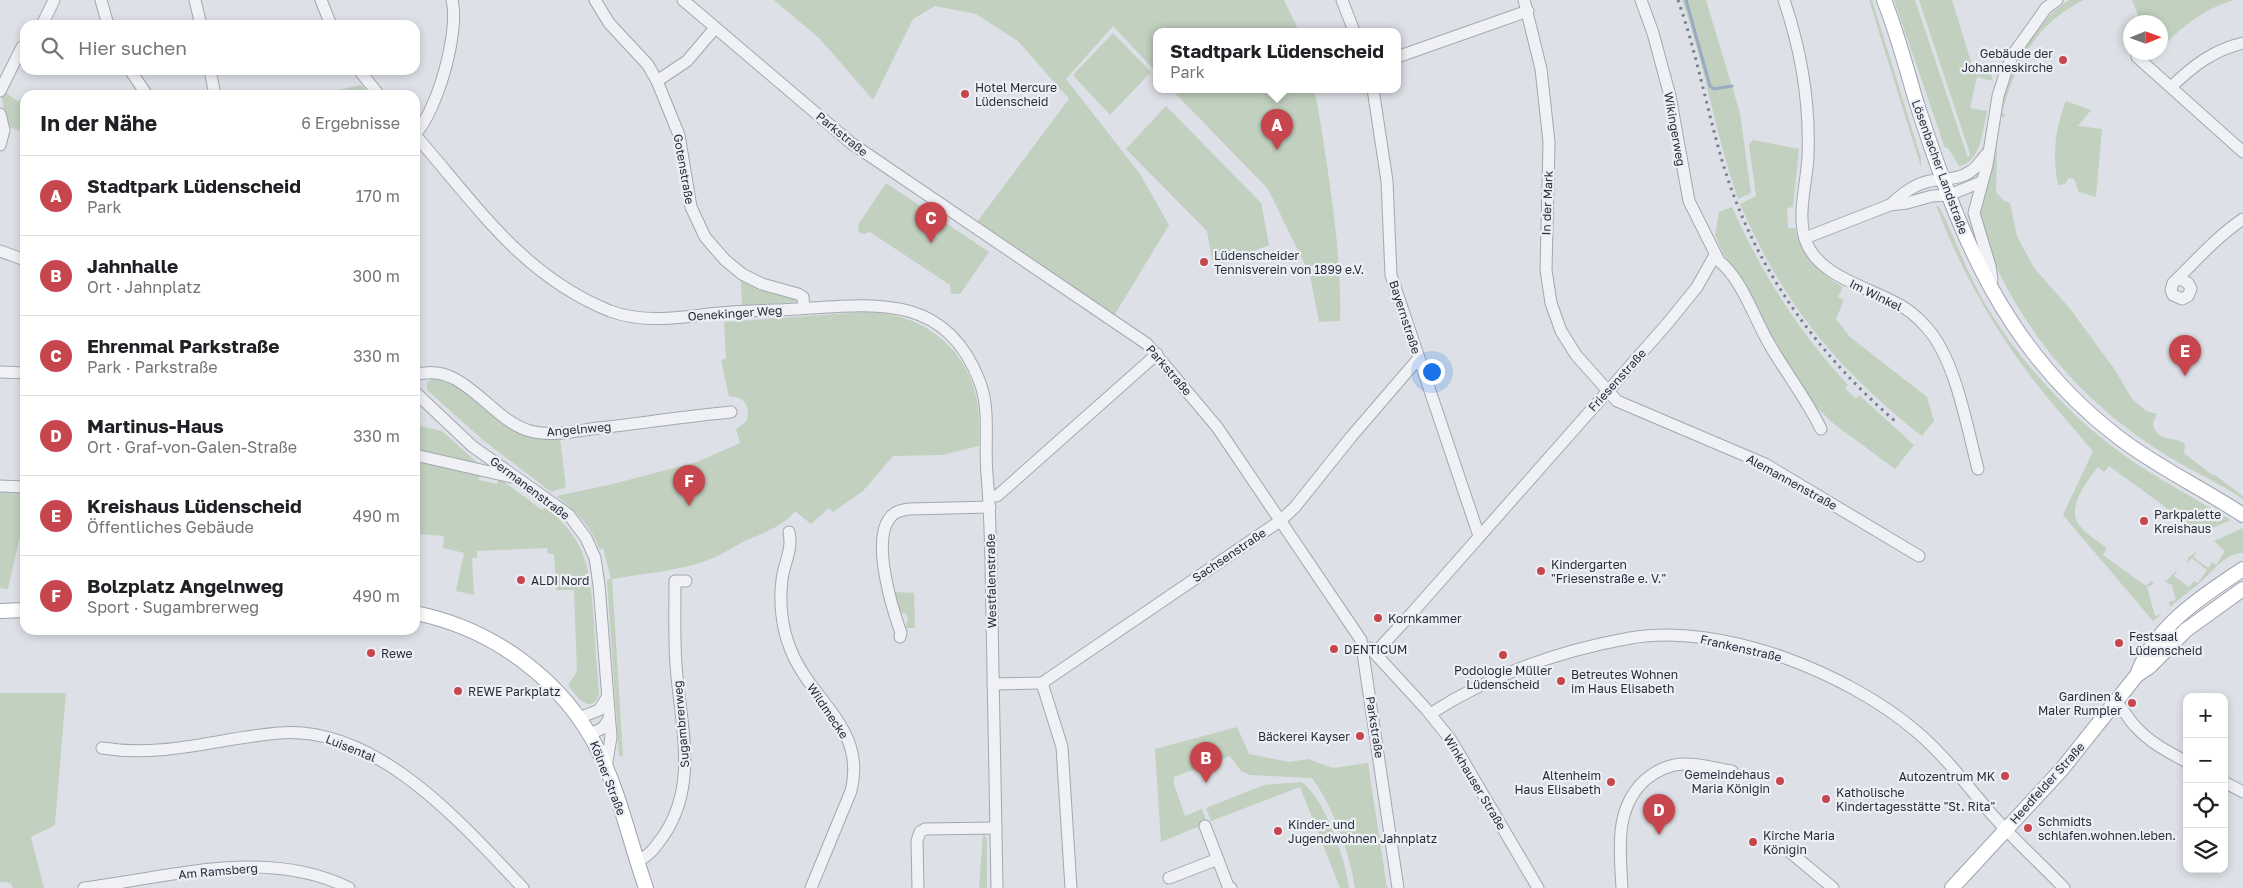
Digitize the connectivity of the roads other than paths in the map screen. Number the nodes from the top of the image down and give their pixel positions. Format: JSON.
{"nodes":[{"id":1,"x":54,"y":0,"type":"edge"},
{"id":2,"x":101,"y":0,"type":"edge"},
{"id":3,"x":195,"y":0,"type":"edge"},
{"id":4,"x":321,"y":0,"type":"edge"},
{"id":5,"x":452,"y":0,"type":"edge"},
{"id":6,"x":595,"y":0,"type":"edge"},
{"id":7,"x":683,"y":0,"type":"edge"},
{"id":8,"x":1342,"y":0,"type":"edge"},
{"id":9,"x":1640,"y":0,"type":"edge"},
{"id":10,"x":1784,"y":0,"type":"edge"},
{"id":11,"x":1884,"y":0,"type":"edge"},
{"id":12,"x":2057,"y":0,"type":"edge"},
{"id":13,"x":1526,"y":6,"type":"edge"},
{"id":14,"x":44,"y":20,"type":"edge"},
{"id":15,"x":107,"y":20,"type":"edge"},
{"id":16,"x":200,"y":20,"type":"edge"},
{"id":17,"x":329,"y":20,"type":"edge"},
{"id":18,"x":715,"y":28,"type":"junction"},
{"id":19,"x":1353,"y":28,"type":"edge"},
{"id":20,"x":2243,"y":43,"type":"edge"},
{"id":21,"x":20,"y":51,"type":"edge"},
{"id":22,"x":1401,"y":55,"type":"edge"},
{"id":23,"x":2140,"y":60,"type":"edge"},
{"id":24,"x":133,"y":75,"type":"edge"},
{"id":25,"x":211,"y":75,"type":"edge"},
{"id":26,"x":363,"y":75,"type":"edge"},
{"id":27,"x":657,"y":81,"type":"junction"},
{"id":28,"x":2171,"y":87,"type":"junction"},
{"id":29,"x":144,"y":90,"type":"edge"},
{"id":30,"x":214,"y":90,"type":"edge"},
{"id":31,"x":374,"y":90,"type":"edge"},
{"id":32,"x":0,"y":91,"type":"edge"},
{"id":33,"x":1374,"y":93,"type":"edge"},
{"id":34,"x":0,"y":114,"type":"edge"},
{"id":35,"x":420,"y":129,"type":"edge"},
{"id":36,"x":420,"y":141,"type":"edge"},
{"id":37,"x":0,"y":146,"type":"edge"},
{"id":38,"x":2241,"y":146,"type":"edge"},
{"id":39,"x":1988,"y":154,"type":"junction"},
{"id":40,"x":1943,"y":181,"type":"junction"},
{"id":41,"x":1981,"y":182,"type":"junction"},
{"id":42,"x":1948,"y":195,"type":"junction"},
{"id":43,"x":1890,"y":205,"type":"junction"},
{"id":44,"x":2243,"y":219,"type":"edge"},
{"id":45,"x":1805,"y":238,"type":"junction"},
{"id":46,"x":0,"y":251,"type":"edge"},
{"id":47,"x":1716,"y":255,"type":"junction"},
{"id":48,"x":20,"y":258,"type":"edge"},
{"id":49,"x":2180,"y":279,"type":"dead end"},
{"id":50,"x":1990,"y":286,"type":"junction"},
{"id":51,"x":804,"y":308,"type":"junction"},
{"id":52,"x":1157,"y":354,"type":"junction"},
{"id":53,"x":1418,"y":359,"type":"junction"},
{"id":54,"x":0,"y":372,"type":"edge"},
{"id":55,"x":20,"y":373,"type":"edge"},
{"id":56,"x":420,"y":374,"type":"edge"},
{"id":57,"x":1606,"y":391,"type":"junction"},
{"id":58,"x":420,"y":397,"type":"edge"},
{"id":59,"x":731,"y":412,"type":"dead end"},
{"id":60,"x":1821,"y":428,"type":"dead end"},
{"id":61,"x":420,"y":456,"type":"edge"},
{"id":62,"x":1978,"y":470,"type":"dead end"},
{"id":63,"x":516,"y":478,"type":"junction"},
{"id":64,"x":0,"y":486,"type":"edge"},
{"id":65,"x":20,"y":487,"type":"edge"},
{"id":66,"x":990,"y":501,"type":"junction"},
{"id":67,"x":2243,"y":515,"type":"edge"},
{"id":68,"x":1280,"y":521,"type":"junction"},
{"id":69,"x":789,"y":532,"type":"dead end"},
{"id":70,"x":1479,"y":536,"type":"junction"},
{"id":71,"x":1919,"y":556,"type":"dead end"},
{"id":72,"x":2243,"y":569,"type":"edge"},
{"id":73,"x":686,"y":581,"type":"dead end"},
{"id":74,"x":2243,"y":589,"type":"edge"},
{"id":75,"x":20,"y":610,"type":"edge"},
{"id":76,"x":0,"y":611,"type":"edge"},
{"id":77,"x":420,"y":613,"type":"edge"},
{"id":78,"x":900,"y":637,"type":"dead end"},
{"id":79,"x":1361,"y":640,"type":"junction"},
{"id":80,"x":1374,"y":653,"type":"junction"},
{"id":81,"x":2137,"y":675,"type":"junction"},
{"id":82,"x":1042,"y":683,"type":"junction"},
{"id":83,"x":993,"y":684,"type":"junction"},
{"id":84,"x":606,"y":698,"type":"junction"},
{"id":85,"x":2115,"y":702,"type":"junction"},
{"id":86,"x":1430,"y":714,"type":"junction"},
{"id":87,"x":579,"y":718,"type":"junction"},
{"id":88,"x":609,"y":719,"type":"junction"},
{"id":89,"x":590,"y":734,"type":"junction"},
{"id":90,"x":102,"y":748,"type":"dead end"},
{"id":91,"x":2183,"y":760,"type":"edge"},
{"id":92,"x":606,"y":768,"type":"junction"},
{"id":93,"x":1732,"y":771,"type":"dead end"},
{"id":94,"x":2226,"y":783,"type":"edge"},
{"id":95,"x":2243,"y":792,"type":"edge"},
{"id":96,"x":1205,"y":826,"type":"dead end"},
{"id":97,"x":996,"y":828,"type":"junction"},
{"id":98,"x":2006,"y":828,"type":"junction"},
{"id":99,"x":1790,"y":852,"type":"dead end"},
{"id":100,"x":1218,"y":859,"type":"junction"},
{"id":101,"x":637,"y":861,"type":"junction"},
{"id":102,"x":1169,"y":878,"type":"dead end"},
{"id":103,"x":84,"y":888,"type":"edge"},
{"id":104,"x":349,"y":888,"type":"edge"},
{"id":105,"x":523,"y":888,"type":"edge"},
{"id":106,"x":646,"y":888,"type":"edge"},
{"id":107,"x":811,"y":888,"type":"edge"},
{"id":108,"x":918,"y":888,"type":"edge"},
{"id":109,"x":997,"y":888,"type":"edge"},
{"id":110,"x":1070,"y":888,"type":"edge"},
{"id":111,"x":1231,"y":888,"type":"edge"},
{"id":112,"x":1398,"y":888,"type":"edge"},
{"id":113,"x":1538,"y":888,"type":"edge"},
{"id":114,"x":1622,"y":888,"type":"edge"},
{"id":115,"x":1832,"y":888,"type":"edge"},
{"id":116,"x":1952,"y":888,"type":"edge"},
{"id":117,"x":2064,"y":888,"type":"edge"}],
"edges":[{"from":1,"to":14,"type":"street"},
{"from":2,"to":15,"type":"street"},
{"from":3,"to":16,"type":"street"},
{"from":4,"to":17,"type":"street"},
{"from":5,"to":35,"type":"street"},
{"from":6,"to":27,"type":"street","name":"Gotenstraße"},
{"from":7,"to":18,"type":"street","name":"Parkstraße"},
{"from":8,"to":19,"type":"street"},
{"from":9,"to":47,"type":"street","name":"Wikingerweg"},
{"from":10,"to":45,"type":"street","name":"Im Winkel"},
{"from":11,"to":40,"type":"main road","name":"Lösenbacher Landstraße"},
{"from":12,"to":39,"type":"street"},
{"from":13,"to":22,"type":"street"},
{"from":13,"to":57,"type":"street","name":"In der Mark"},
{"from":18,"to":27,"type":"street"},
{"from":18,"to":52,"type":"street","name":"Parkstraße"},
{"from":20,"to":28,"type":"street"},
{"from":21,"to":32,"type":"street"},
{"from":23,"to":28,"type":"street"},
{"from":24,"to":29,"type":"street"},
{"from":25,"to":30,"type":"street"},
{"from":26,"to":31,"type":"street"},
{"from":27,"to":51,"type":"street","name":"Gotenstraße"},
{"from":28,"to":38,"type":"street"},
{"from":33,"to":53,"type":"street","name":"Bayernstraße"},
{"from":34,"to":37,"type":"street"},
{"from":36,"to":51,"type":"street","name":"Oenekinger Weg"},
{"from":39,"to":40,"type":"street"},
{"from":39,"to":41,"type":"street"},
{"from":40,"to":42,"type":"main road","name":"Lösenbacher Landstraße"},
{"from":40,"to":43,"type":"street"},
{"from":41,"to":42,"type":"street"},
{"from":41,"to":50,"type":"street"},
{"from":42,"to":43,"type":"street"},
{"from":42,"to":50,"type":"main road","name":"Lösenbacher Landstraße"},
{"from":43,"to":45,"type":"street"},
{"from":44,"to":49,"type":"street"},
{"from":45,"to":62,"type":"street","name":"Im Winkel"},
{"from":46,"to":48,"type":"street"},
{"from":47,"to":57,"type":"street","name":"Friesenstraße"},
{"from":47,"to":60,"type":"street"},
{"from":50,"to":67,"type":"main road","name":"Lösenbacher Landstraße"},
{"from":51,"to":66,"type":"street","name":"Oenekinger Weg"},
{"from":52,"to":66,"type":"street"},
{"from":52,"to":68,"type":"street","name":"Parkstraße"},
{"from":53,"to":68,"type":"street","name":"Sachsenstraße"},
{"from":53,"to":70,"type":"street","name":"Bayernstraße"},
{"from":54,"to":55,"type":"street"},
{"from":56,"to":59,"type":"street","name":"Angelnweg"},
{"from":57,"to":70,"type":"street","name":"Friesenstraße"},
{"from":57,"to":71,"type":"street","name":"Alemannenstraße"},
{"from":58,"to":63,"type":"street","name":"Germanenstraße"},
{"from":61,"to":63,"type":"street"},
{"from":63,"to":84,"type":"street","name":"Germanenstraße"},
{"from":64,"to":65,"type":"street"},
{"from":66,"to":78,"type":"street"},
{"from":66,"to":83,"type":"street","name":"Westfalenstraße"},
{"from":68,"to":79,"type":"street","name":"Parkstraße"},
{"from":68,"to":82,"type":"street","name":"Sachsenstraße"},
{"from":69,"to":107,"type":"street","name":"Wildmecke"},
{"from":70,"to":80,"type":"street","name":"Friesenstraße"},
{"from":72,"to":81,"type":"main road","name":"Heedfelder Straße"},
{"from":73,"to":101,"type":"street","name":"Sugambrerweg"},
{"from":74,"to":81,"type":"main road","name":"Heedfelder Straße"},
{"from":75,"to":76,"type":"main road"},
{"from":77,"to":87,"type":"main road","name":"Kölner Straße"},
{"from":79,"to":80,"type":"street","name":"Winkhauser Straße"},
{"from":79,"to":112,"type":"street","name":"Parkstraße"},
{"from":80,"to":86,"type":"street","name":"Winkhauser Straße"},
{"from":81,"to":85,"type":"main road","name":"Heedfelder Straße"},
{"from":82,"to":83,"type":"street"},
{"from":82,"to":110,"type":"street"},
{"from":83,"to":97,"type":"street","name":"Westfalenstraße"},
{"from":84,"to":87,"type":"street"},
{"from":84,"to":88,"type":"street","name":"Germanenstraße"},
{"from":85,"to":91,"type":"street"},
{"from":85,"to":98,"type":"main road","name":"Heedfelder Straße"},
{"from":86,"to":98,"type":"street","name":"Frankenstraße"},
{"from":86,"to":113,"type":"street","name":"Winkhauser Straße"},
{"from":87,"to":89,"type":"main road","name":"Kölner Straße"},
{"from":88,"to":89,"type":"street"},
{"from":88,"to":92,"type":"street","name":"Germanenstraße"},
{"from":89,"to":92,"type":"main road","name":"Kölner Straße"},
{"from":90,"to":105,"type":"street","name":"Luisental"},
{"from":92,"to":101,"type":"main road","name":"Kölner Straße"},
{"from":93,"to":114,"type":"street"},
{"from":94,"to":95,"type":"street"},
{"from":96,"to":100,"type":"street"},
{"from":97,"to":108,"type":"street"},
{"from":97,"to":109,"type":"street","name":"Westfalenstraße"},
{"from":98,"to":116,"type":"main road","name":"Heedfelder Straße"},
{"from":98,"to":117,"type":"street","name":"Frankenstraße"},
{"from":99,"to":115,"type":"street"},
{"from":100,"to":102,"type":"street"},
{"from":100,"to":111,"type":"street"},
{"from":101,"to":106,"type":"main road","name":"Kölner Straße"},
{"from":103,"to":104,"type":"street","name":"Am Ramsberg"}]}
